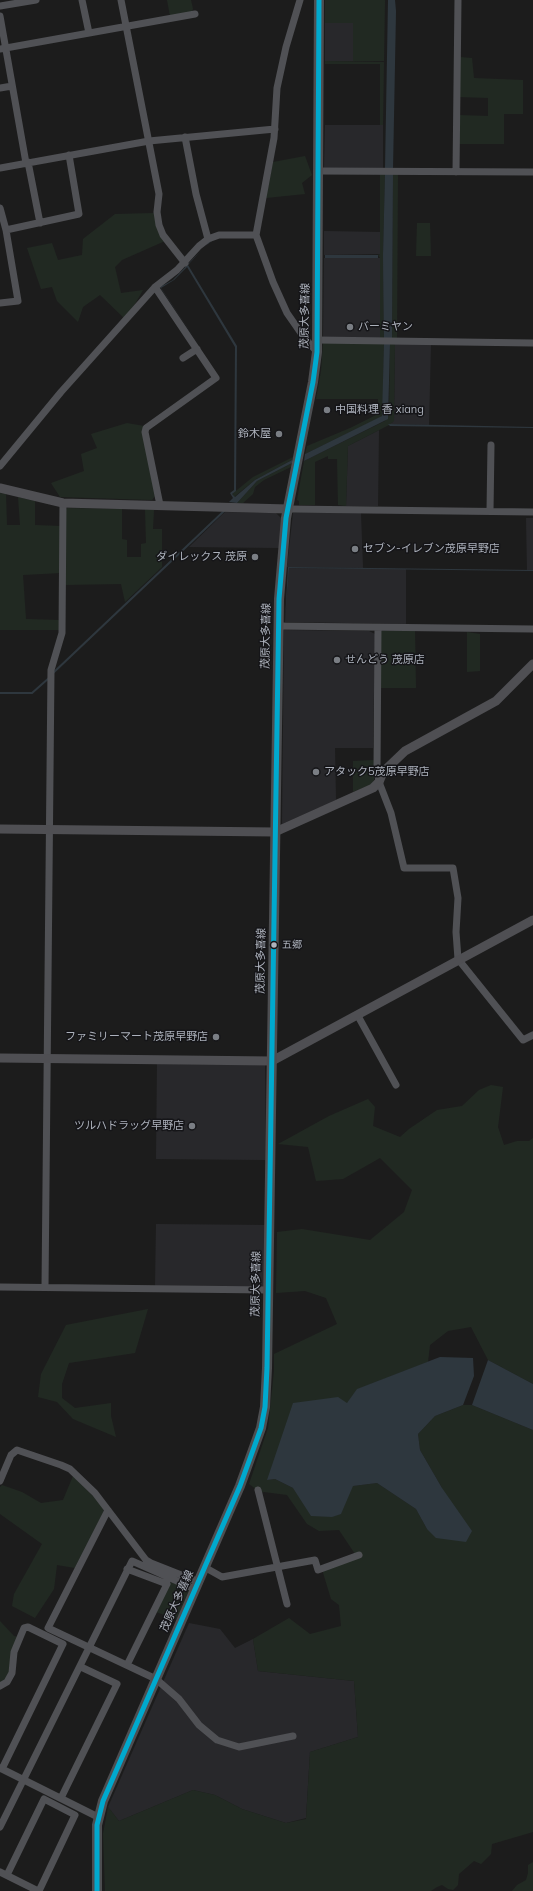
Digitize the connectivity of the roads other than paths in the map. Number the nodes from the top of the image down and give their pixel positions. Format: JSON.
{"nodes":[{"id":1,"x":36,"y":0,"type":"edge"},
{"id":2,"x":82,"y":0,"type":"edge"},
{"id":3,"x":120,"y":0,"type":"edge"},
{"id":4,"x":300,"y":0,"type":"edge"},
{"id":5,"x":319,"y":0,"type":"edge"},
{"id":6,"x":458,"y":0,"type":"edge"},
{"id":7,"x":0,"y":6,"type":"edge"},
{"id":8,"x":195,"y":14,"type":"dead end"},
{"id":9,"x":0,"y":16,"type":"edge"},
{"id":10,"x":126,"y":27,"type":"junction"},
{"id":11,"x":89,"y":33,"type":"junction"},
{"id":12,"x":3,"y":49,"type":"edge"},
{"id":13,"x":12,"y":86,"type":"junction"},
{"id":14,"x":0,"y":88,"type":"edge"},
{"id":15,"x":275,"y":129,"type":"junction"},
{"id":16,"x":186,"y":137,"type":"junction"},
{"id":17,"x":149,"y":141,"type":"junction"},
{"id":18,"x":69,"y":155,"type":"junction"},
{"id":19,"x":27,"y":163,"type":"junction"},
{"id":20,"x":0,"y":168,"type":"edge"},
{"id":21,"x":318,"y":171,"type":"junction"},
{"id":22,"x":456,"y":172,"type":"junction"},
{"id":23,"x":533,"y":172,"type":"edge"},
{"id":24,"x":0,"y":208,"type":"edge"},
{"id":25,"x":40,"y":223,"type":"junction"},
{"id":26,"x":6,"y":230,"type":"junction"},
{"id":27,"x":256,"y":235,"type":"junction"},
{"id":28,"x":208,"y":239,"type":"junction"},
{"id":29,"x":185,"y":262,"type":"junction"},
{"id":30,"x":155,"y":288,"type":"junction"},
{"id":31,"x":0,"y":304,"type":"edge"},
{"id":32,"x":317,"y":340,"type":"junction"},
{"id":33,"x":533,"y":343,"type":"edge"},
{"id":34,"x":197,"y":349,"type":"junction"},
{"id":35,"x":317,"y":352,"type":"junction"},
{"id":36,"x":183,"y":358,"type":"dead end"},
{"id":37,"x":491,"y":445,"type":"dead end"},
{"id":38,"x":0,"y":466,"type":"edge"},
{"id":39,"x":0,"y":488,"type":"edge"},
{"id":40,"x":63,"y":503,"type":"junction"},
{"id":41,"x":160,"y":505,"type":"junction"},
{"id":42,"x":288,"y":509,"type":"junction"},
{"id":43,"x":490,"y":511,"type":"junction"},
{"id":44,"x":533,"y":512,"type":"edge"},
{"id":45,"x":278,"y":626,"type":"junction"},
{"id":46,"x":378,"y":628,"type":"junction"},
{"id":47,"x":533,"y":629,"type":"edge"},
{"id":48,"x":533,"y":664,"type":"edge"},
{"id":49,"x":379,"y":782,"type":"junction"},
{"id":50,"x":0,"y":829,"type":"edge"},
{"id":51,"x":49,"y":830,"type":"junction"},
{"id":52,"x":275,"y":832,"type":"junction"},
{"id":53,"x":533,"y":920,"type":"edge"},
{"id":54,"x":458,"y":959,"type":"junction"},
{"id":55,"x":358,"y":1016,"type":"junction"},
{"id":56,"x":533,"y":1036,"type":"edge"},
{"id":57,"x":0,"y":1058,"type":"edge"},
{"id":58,"x":46,"y":1059,"type":"junction"},
{"id":59,"x":272,"y":1061,"type":"junction"},
{"id":60,"x":396,"y":1085,"type":"dead end"},
{"id":61,"x":0,"y":1287,"type":"edge"},
{"id":62,"x":45,"y":1287,"type":"junction"},
{"id":63,"x":268,"y":1290,"type":"junction"},
{"id":64,"x":0,"y":1481,"type":"edge"},
{"id":65,"x":258,"y":1490,"type":"dead end"},
{"id":66,"x":108,"y":1510,"type":"junction"},
{"id":67,"x":359,"y":1555,"type":"dead end"},
{"id":68,"x":278,"y":1566,"type":"junction"},
{"id":69,"x":206,"y":1568,"type":"junction"},
{"id":70,"x":128,"y":1569,"type":"junction"},
{"id":71,"x":197,"y":1585,"type":"junction"},
{"id":72,"x":287,"y":1604,"type":"dead end"},
{"id":73,"x":91,"y":1646,"type":"junction"},
{"id":74,"x":127,"y":1665,"type":"junction"},
{"id":75,"x":81,"y":1667,"type":"junction"},
{"id":76,"x":156,"y":1678,"type":"junction"},
{"id":77,"x":0,"y":1686,"type":"edge"},
{"id":78,"x":293,"y":1736,"type":"dead end"},
{"id":79,"x":1,"y":1769,"type":"edge"},
{"id":80,"x":23,"y":1780,"type":"junction"},
{"id":81,"x":61,"y":1798,"type":"junction"},
{"id":82,"x":98,"y":1817,"type":"junction"},
{"id":83,"x":0,"y":1827,"type":"edge"},
{"id":84,"x":3,"y":1874,"type":"edge"},
{"id":85,"x":39,"y":1891,"type":"edge"},
{"id":86,"x":97,"y":1891,"type":"edge"}],
"edges":[{"from":1,"to":7,"type":"street"},
{"from":2,"to":11,"type":"street"},
{"from":3,"to":10,"type":"street"},
{"from":4,"to":15,"type":"street"},
{"from":5,"to":21,"type":"main road","name":"茂原大多喜線"},
{"from":6,"to":22,"type":"street"},
{"from":8,"to":10,"type":"street"},
{"from":9,"to":12,"type":"street"},
{"from":10,"to":11,"type":"street"},
{"from":10,"to":17,"type":"street"},
{"from":11,"to":12,"type":"street"},
{"from":12,"to":13,"type":"street"},
{"from":13,"to":14,"type":"street"},
{"from":13,"to":19,"type":"street"},
{"from":15,"to":16,"type":"street"},
{"from":15,"to":27,"type":"street"},
{"from":16,"to":17,"type":"street"},
{"from":16,"to":28,"type":"street"},
{"from":17,"to":18,"type":"street"},
{"from":17,"to":29,"type":"street"},
{"from":18,"to":19,"type":"street"},
{"from":18,"to":25,"type":"street"},
{"from":19,"to":20,"type":"street"},
{"from":19,"to":25,"type":"street"},
{"from":21,"to":22,"type":"street"},
{"from":21,"to":32,"type":"main road","name":"茂原大多喜線"},
{"from":22,"to":23,"type":"street"},
{"from":24,"to":26,"type":"street"},
{"from":25,"to":26,"type":"street"},
{"from":26,"to":31,"type":"street"},
{"from":27,"to":28,"type":"street"},
{"from":27,"to":35,"type":"street"},
{"from":28,"to":29,"type":"street"},
{"from":29,"to":30,"type":"street"},
{"from":30,"to":34,"type":"street"},
{"from":30,"to":38,"type":"street"},
{"from":32,"to":33,"type":"street"},
{"from":32,"to":35,"type":"main road","name":"茂原大多喜線"},
{"from":34,"to":36,"type":"street"},
{"from":34,"to":41,"type":"street"},
{"from":35,"to":42,"type":"main road","name":"茂原大多喜線"},
{"from":37,"to":43,"type":"street"},
{"from":39,"to":40,"type":"street"},
{"from":40,"to":41,"type":"street"},
{"from":40,"to":51,"type":"street"},
{"from":41,"to":42,"type":"street"},
{"from":42,"to":43,"type":"street"},
{"from":42,"to":45,"type":"main road","name":"茂原大多喜線"},
{"from":43,"to":44,"type":"street"},
{"from":45,"to":46,"type":"street"},
{"from":45,"to":52,"type":"main road","name":"茂原大多喜線"},
{"from":46,"to":47,"type":"street"},
{"from":46,"to":49,"type":"street"},
{"from":48,"to":49,"type":"street"},
{"from":49,"to":52,"type":"street"},
{"from":49,"to":54,"type":"street"},
{"from":50,"to":51,"type":"street"},
{"from":51,"to":52,"type":"street"},
{"from":51,"to":58,"type":"street"},
{"from":52,"to":59,"type":"main road","name":"茂原大多喜線"},
{"from":53,"to":54,"type":"street"},
{"from":54,"to":55,"type":"street"},
{"from":54,"to":56,"type":"street"},
{"from":55,"to":59,"type":"street"},
{"from":55,"to":60,"type":"street"},
{"from":57,"to":58,"type":"street"},
{"from":58,"to":59,"type":"street"},
{"from":58,"to":62,"type":"street"},
{"from":59,"to":63,"type":"main road","name":"茂原大多喜線"},
{"from":61,"to":62,"type":"street"},
{"from":62,"to":63,"type":"street"},
{"from":63,"to":69,"type":"main road","name":"茂原大多喜線"},
{"from":64,"to":66,"type":"street"},
{"from":65,"to":68,"type":"street"},
{"from":66,"to":71,"type":"street"},
{"from":66,"to":73,"type":"street"},
{"from":67,"to":68,"type":"street"},
{"from":68,"to":69,"type":"street"},
{"from":68,"to":72,"type":"street"},
{"from":69,"to":71,"type":"main road","name":"茂原大多喜線"},
{"from":70,"to":71,"type":"street"},
{"from":70,"to":73,"type":"street"},
{"from":70,"to":74,"type":"street"},
{"from":71,"to":76,"type":"main road","name":"茂原大多喜線"},
{"from":73,"to":74,"type":"street"},
{"from":73,"to":75,"type":"street"},
{"from":74,"to":76,"type":"street"},
{"from":75,"to":80,"type":"street"},
{"from":75,"to":81,"type":"street"},
{"from":76,"to":78,"type":"street"},
{"from":76,"to":82,"type":"main road","name":"茂原大多喜線"},
{"from":77,"to":79,"type":"street"},
{"from":79,"to":80,"type":"street"},
{"from":80,"to":81,"type":"street"},
{"from":80,"to":83,"type":"street"},
{"from":81,"to":82,"type":"street"},
{"from":82,"to":86,"type":"main road","name":"茂原大多喜線"},
{"from":84,"to":85,"type":"street"},
{"from":84,"to":85,"type":"street"}]}
